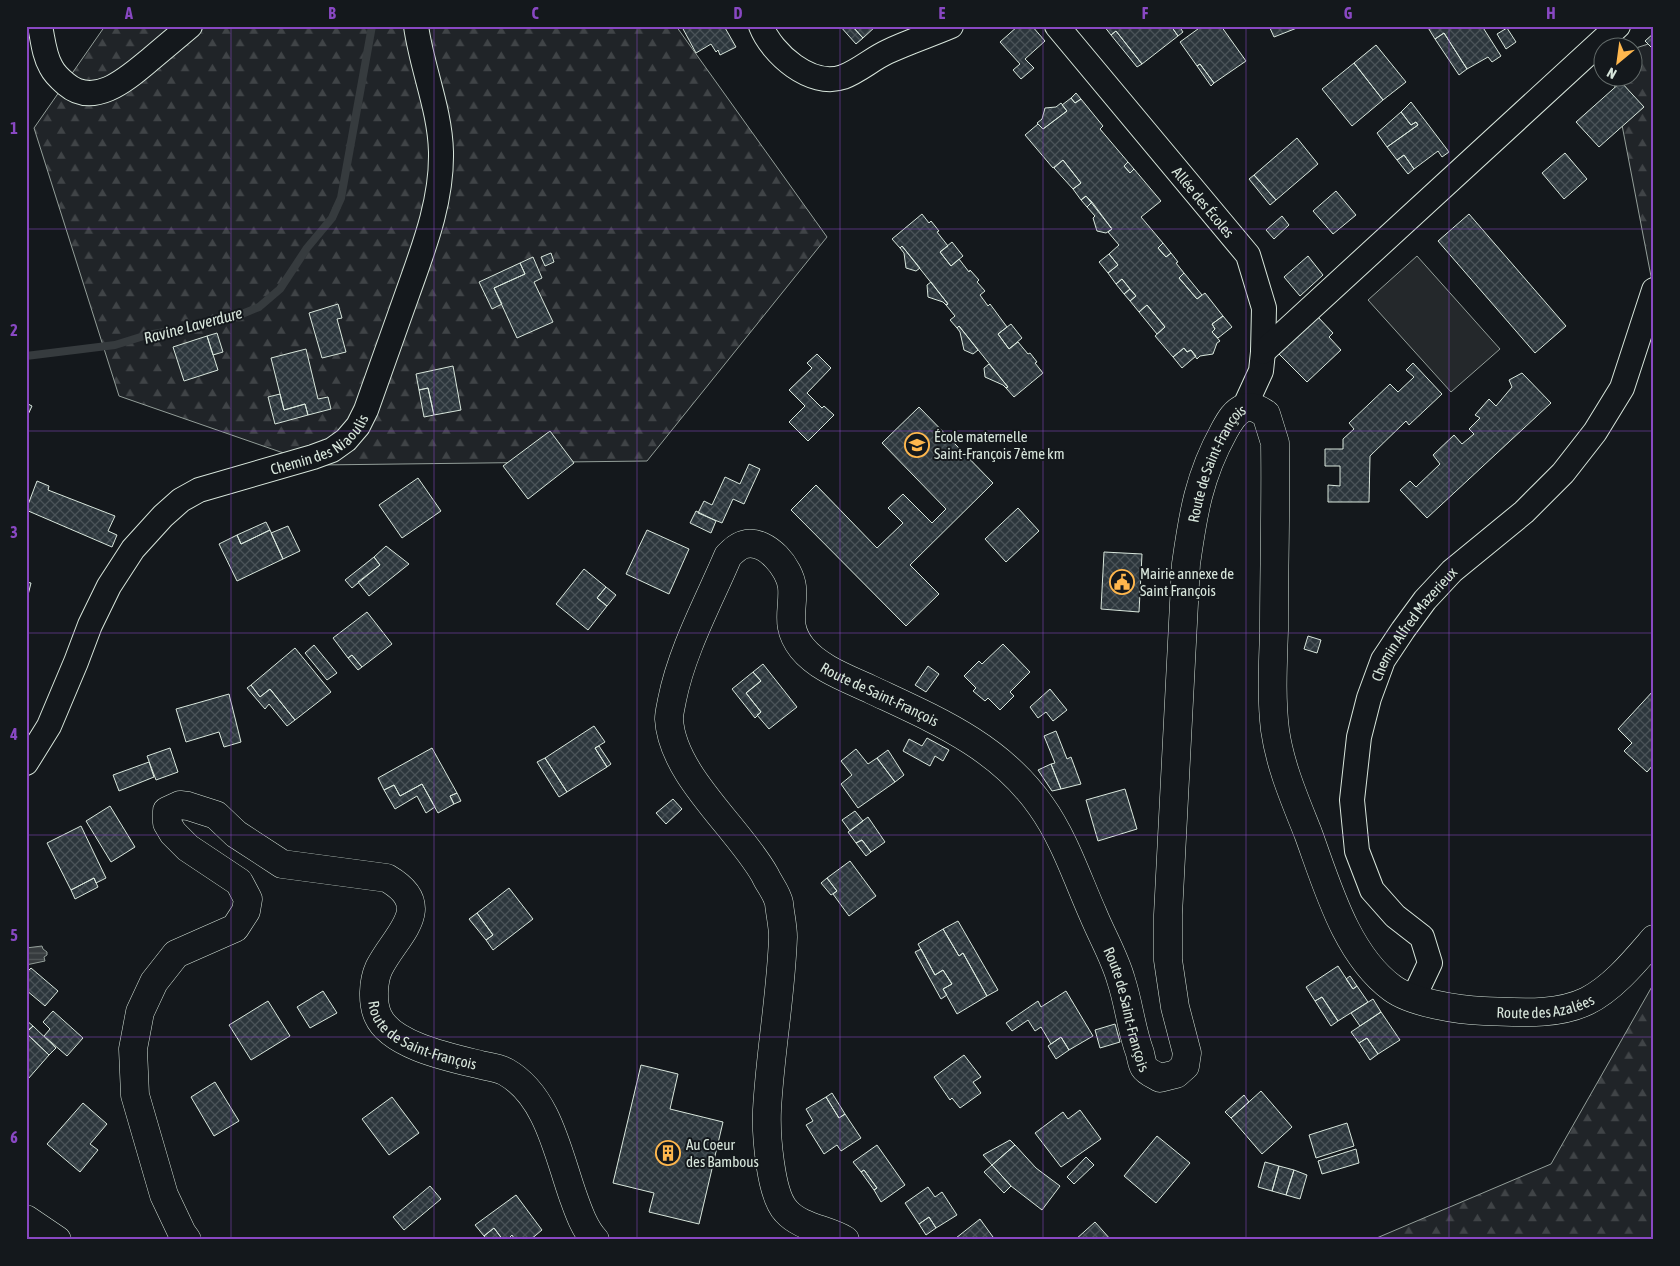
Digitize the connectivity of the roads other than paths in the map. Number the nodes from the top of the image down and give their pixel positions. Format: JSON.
{"nodes":[{"id":1,"x":40,"y":26,"type":"edge"},
{"id":2,"x":190,"y":26,"type":"edge"},
{"id":3,"x":416,"y":26,"type":"edge"},
{"id":4,"x":761,"y":26,"type":"edge"},
{"id":5,"x":951,"y":26,"type":"edge"},
{"id":6,"x":1057,"y":26,"type":"edge"},
{"id":7,"x":1618,"y":26,"type":"edge"},
{"id":8,"x":1654,"y":290,"type":"edge"},
{"id":9,"x":1263,"y":352,"type":"junction"},
{"id":10,"x":1244,"y":408,"type":"junction"},
{"id":11,"x":26,"y":763,"type":"edge"},
{"id":12,"x":1654,"y":939,"type":"edge"},
{"id":13,"x":1412,"y":999,"type":"junction"},
{"id":14,"x":26,"y":1219,"type":"edge"},
{"id":15,"x":57,"y":1240,"type":"edge"},
{"id":16,"x":187,"y":1240,"type":"edge"},
{"id":17,"x":594,"y":1240,"type":"edge"},
{"id":18,"x":845,"y":1240,"type":"edge"}],
"edges":[{"from":1,"to":2,"type":"street"},
{"from":3,"to":11,"type":"street","name":"Chemin des Niaoulis"},
{"from":4,"to":5,"type":"street"},
{"from":6,"to":9,"type":"street","name":"Allée des Écoles"},
{"from":7,"to":9,"type":"street"},
{"from":8,"to":13,"type":"street","name":"Chemin Alfred Mazerieux"},
{"from":9,"to":10,"type":"street","name":"Allée des Écoles"},
{"from":10,"to":13,"type":"main road","name":"Route de Saint-François"},
{"from":10,"to":18,"type":"main road","name":"Route de Saint-François"},
{"from":12,"to":13,"type":"main road","name":"Route des Azalées"},
{"from":14,"to":15,"type":"main road"},
{"from":16,"to":17,"type":"main road","name":"Route de Saint-François"}]}
